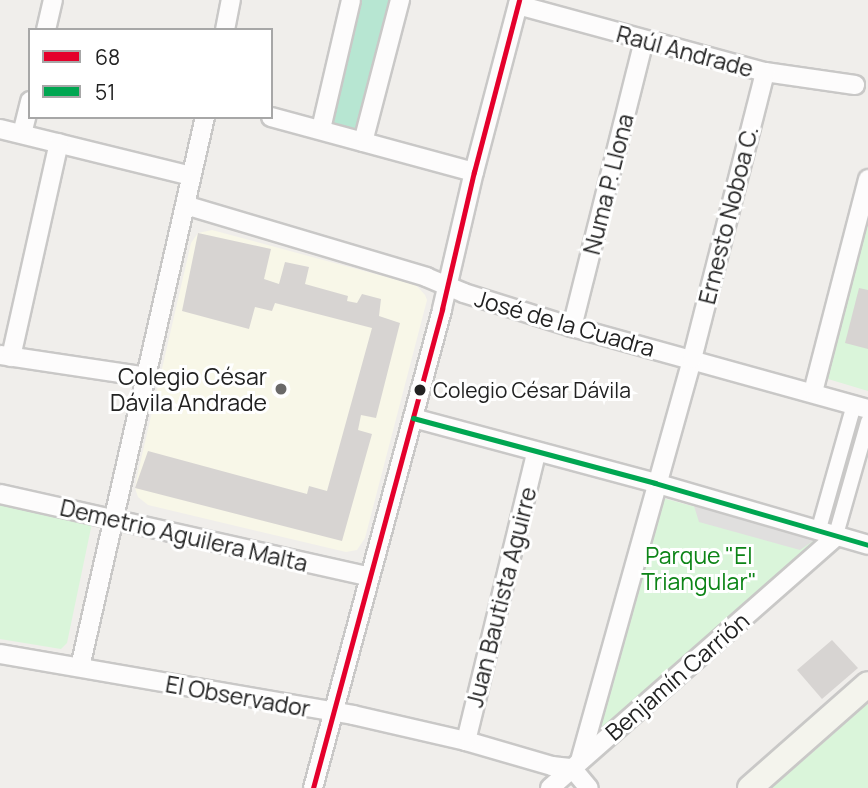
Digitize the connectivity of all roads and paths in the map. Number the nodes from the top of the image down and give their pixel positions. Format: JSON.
{"nodes":[{"id":1,"x":53,"y":0,"type":"edge"},
{"id":2,"x":231,"y":0,"type":"edge"},
{"id":3,"x":351,"y":0,"type":"edge"},
{"id":4,"x":400,"y":0,"type":"edge"},
{"id":5,"x":519,"y":2,"type":"edge"},
{"id":6,"x":46,"y":28,"type":"edge"},
{"id":7,"x":225,"y":28,"type":"edge"},
{"id":8,"x":645,"y":41,"type":"junction"},
{"id":9,"x":765,"y":72,"type":"junction"},
{"id":10,"x":855,"y":85,"type":"dead end"},
{"id":11,"x":28,"y":109,"type":"edge"},
{"id":12,"x":273,"y":117,"type":"edge"},
{"id":13,"x":205,"y":119,"type":"edge"},
{"id":14,"x":321,"y":129,"type":"junction"},
{"id":15,"x":0,"y":130,"type":"edge"},
{"id":16,"x":22,"y":134,"type":"junction"},
{"id":17,"x":363,"y":142,"type":"junction"},
{"id":18,"x":59,"y":143,"type":"junction"},
{"id":19,"x":474,"y":172,"type":"junction"},
{"id":20,"x":191,"y":176,"type":"junction"},
{"id":21,"x":868,"y":179,"type":"edge"},
{"id":22,"x":185,"y":205,"type":"junction"},
{"id":23,"x":448,"y":287,"type":"junction"},
{"id":24,"x":572,"y":327,"type":"junction"},
{"id":25,"x":5,"y":356,"type":"edge"},
{"id":26,"x":692,"y":359,"type":"junction"},
{"id":27,"x":148,"y":377,"type":"junction"},
{"id":28,"x":813,"y":392,"type":"junction"},
{"id":29,"x":861,"y":407,"type":"edge"},
{"id":30,"x":413,"y":418,"type":"junction"},
{"id":31,"x":868,"y":422,"type":"edge"},
{"id":32,"x":536,"y":453,"type":"junction"},
{"id":33,"x":655,"y":483,"type":"junction"},
{"id":34,"x":0,"y":494,"type":"edge"},
{"id":35,"x":113,"y":518,"type":"junction"},
{"id":36,"x":827,"y":535,"type":"junction"},
{"id":37,"x":868,"y":545,"type":"edge"},
{"id":38,"x":368,"y":576,"type":"junction"},
{"id":39,"x":0,"y":654,"type":"edge"},
{"id":40,"x":80,"y":667,"type":"junction"},
{"id":41,"x":868,"y":684,"type":"edge"},
{"id":42,"x":333,"y":713,"type":"junction"},
{"id":43,"x":466,"y":741,"type":"junction"},
{"id":44,"x":576,"y":765,"type":"junction"},
{"id":45,"x":313,"y":788,"type":"edge"},
{"id":46,"x":550,"y":788,"type":"edge"},
{"id":47,"x":589,"y":788,"type":"edge"},
{"id":48,"x":750,"y":788,"type":"edge"}],
"edges":[{"from":1,"to":6,"type":"street"},
{"from":2,"to":7,"type":"street"},
{"from":3,"to":14,"type":"street"},
{"from":4,"to":17,"type":"street"},
{"from":5,"to":8,"type":"street","name":"Raúl Andrade"},
{"from":5,"to":19,"type":"street"},
{"from":8,"to":9,"type":"street","name":"Raúl Andrade"},
{"from":8,"to":24,"type":"street","name":"Numa P. Llona"},
{"from":9,"to":10,"type":"street","name":"Raúl Andrade"},
{"from":9,"to":26,"type":"street","name":"Ernesto Noboa C."},
{"from":11,"to":16,"type":"street"},
{"from":12,"to":14,"type":"street"},
{"from":13,"to":20,"type":"street"},
{"from":14,"to":17,"type":"street"},
{"from":15,"to":16,"type":"street"},
{"from":16,"to":18,"type":"street"},
{"from":17,"to":19,"type":"street"},
{"from":18,"to":20,"type":"street"},
{"from":18,"to":25,"type":"street"},
{"from":19,"to":23,"type":"street"},
{"from":20,"to":22,"type":"street"},
{"from":21,"to":28,"type":"street"},
{"from":22,"to":23,"type":"street","name":"José de la Cuadra"},
{"from":22,"to":27,"type":"street"},
{"from":23,"to":24,"type":"street","name":"José de la Cuadra"},
{"from":23,"to":30,"type":"street"},
{"from":24,"to":26,"type":"street","name":"José de la Cuadra"},
{"from":25,"to":27,"type":"street"},
{"from":26,"to":28,"type":"street","name":"José de la Cuadra"},
{"from":26,"to":33,"type":"street","name":"Ernesto Noboa C."},
{"from":27,"to":35,"type":"street"},
{"from":28,"to":29,"type":"street","name":"José de la Cuadra"},
{"from":29,"to":36,"type":"street"},
{"from":30,"to":32,"type":"street"},
{"from":30,"to":38,"type":"street"},
{"from":31,"to":36,"type":"street"},
{"from":32,"to":33,"type":"street"},
{"from":32,"to":43,"type":"street","name":"Juan Bautista Aguirre"},
{"from":33,"to":36,"type":"street"},
{"from":33,"to":44,"type":"street","name":"Ernesto Noboa C."},
{"from":34,"to":35,"type":"street","name":"Demetrio Aguilera Malta"},
{"from":35,"to":38,"type":"street","name":"Demetrio Aguilera Malta"},
{"from":35,"to":40,"type":"street"},
{"from":36,"to":37,"type":"street"},
{"from":36,"to":44,"type":"street","name":"Benjamín Carrión"},
{"from":38,"to":42,"type":"street"},
{"from":39,"to":40,"type":"street","name":"El Observador"},
{"from":40,"to":42,"type":"street","name":"El Observador"},
{"from":41,"to":48,"type":"main road"},
{"from":42,"to":43,"type":"street","name":"El Observador"},
{"from":42,"to":45,"type":"street"},
{"from":43,"to":44,"type":"street","name":"El Observador"},
{"from":44,"to":46,"type":"street","name":"Benjamín Carrión"},
{"from":44,"to":47,"type":"street"}]}
